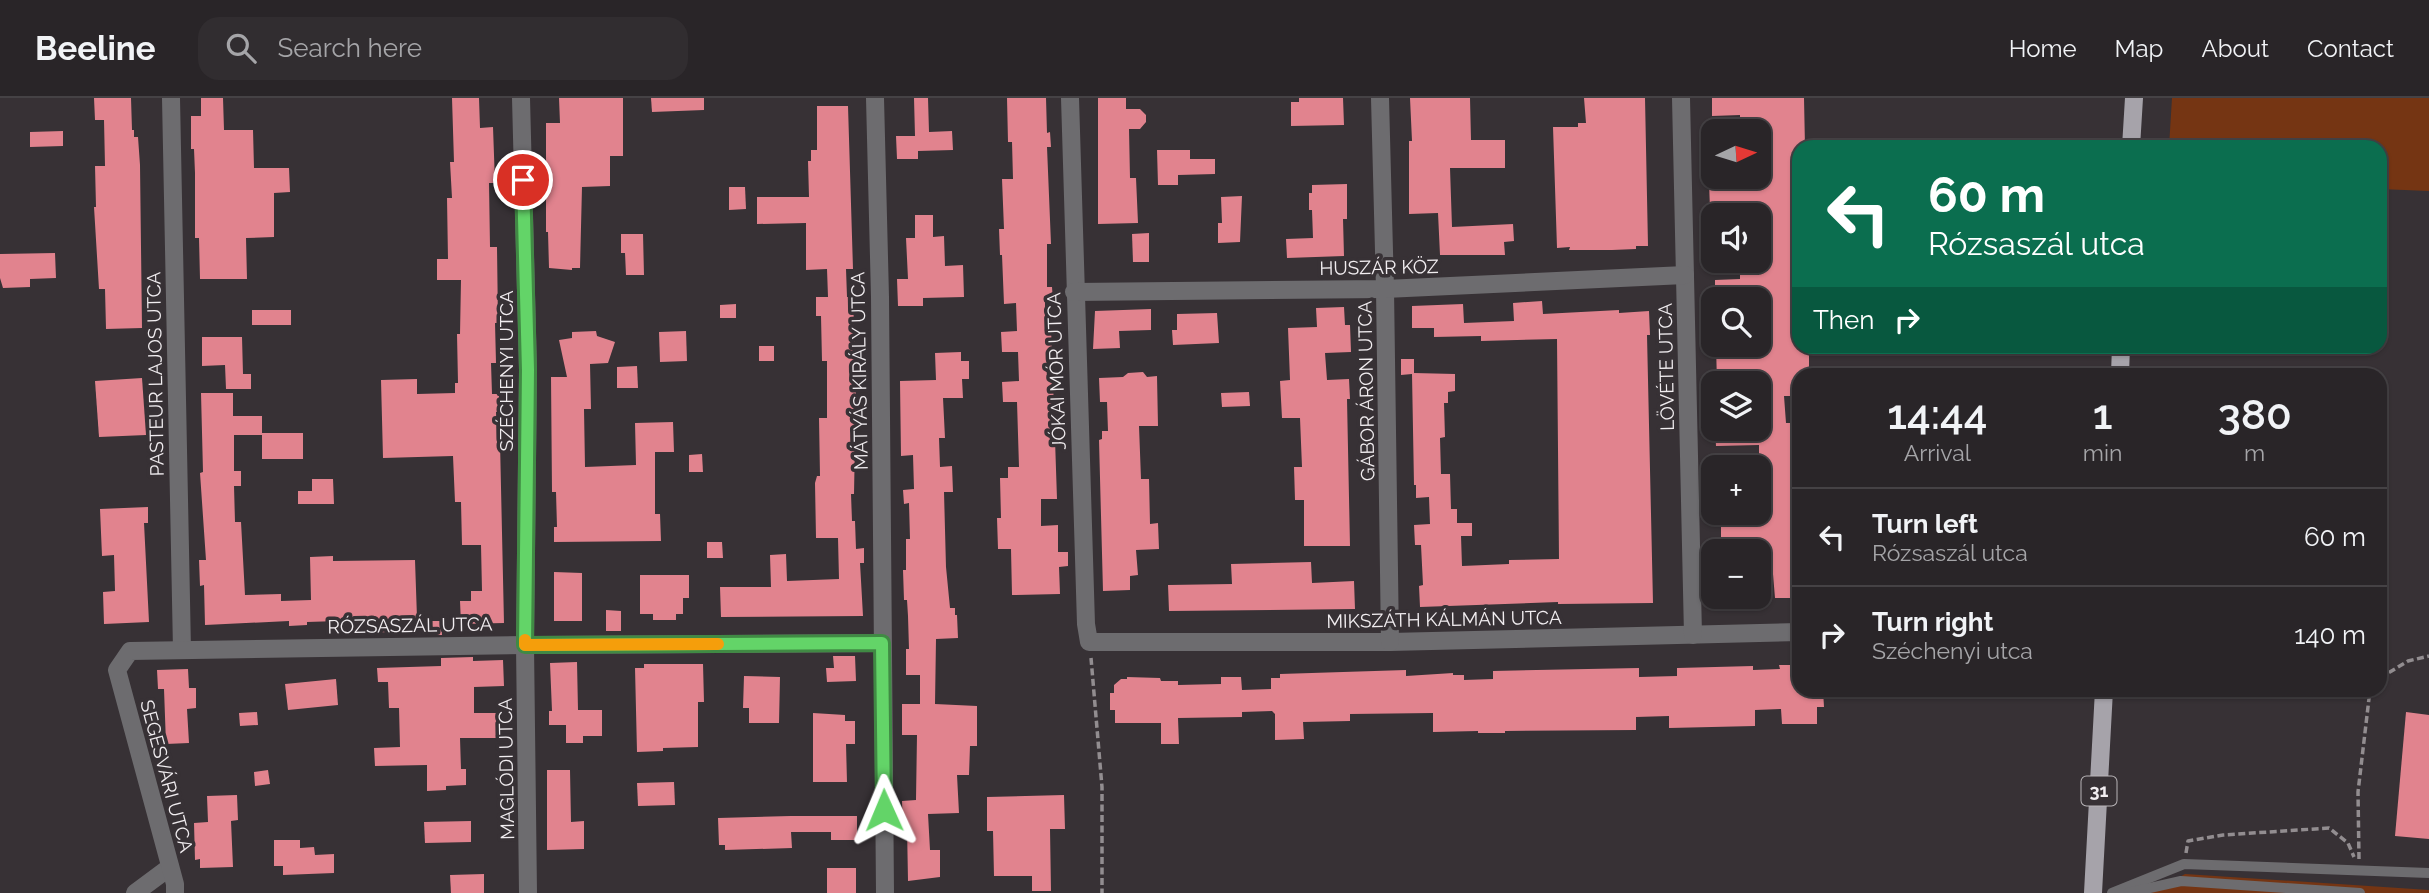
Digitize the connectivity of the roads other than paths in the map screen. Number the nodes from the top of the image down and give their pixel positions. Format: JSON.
{"nodes":[{"id":1,"x":170,"y":98,"type":"edge"},
{"id":2,"x":522,"y":98,"type":"edge"},
{"id":3,"x":875,"y":98,"type":"edge"},
{"id":4,"x":1070,"y":98,"type":"edge"},
{"id":5,"x":1380,"y":98,"type":"edge"},
{"id":6,"x":1681,"y":98,"type":"edge"},
{"id":7,"x":2134,"y":98,"type":"edge"},
{"id":8,"x":2132,"y":140,"type":"edge"},
{"id":9,"x":1685,"y":275,"type":"junction"},
{"id":10,"x":1385,"y":289,"type":"junction"},
{"id":11,"x":1074,"y":292,"type":"junction"},
{"id":12,"x":1792,"y":632,"type":"edge"},
{"id":13,"x":1693,"y":635,"type":"junction"},
{"id":14,"x":1089,"y":642,"type":"joint"},
{"id":15,"x":1390,"y":642,"type":"junction"},
{"id":16,"x":882,"y":643,"type":"junction"},
{"id":17,"x":525,"y":645,"type":"junction"},
{"id":18,"x":182,"y":650,"type":"junction"},
{"id":19,"x":117,"y":670,"type":"joint"},
{"id":20,"x":2104,"y":697,"type":"edge"},
{"id":21,"x":170,"y":867,"type":"junction"},
{"id":22,"x":2429,"y":873,"type":"edge"},
{"id":23,"x":135,"y":893,"type":"edge"},
{"id":24,"x":175,"y":893,"type":"edge"},
{"id":25,"x":528,"y":893,"type":"edge"},
{"id":26,"x":885,"y":893,"type":"edge"},
{"id":27,"x":2094,"y":893,"type":"edge"},
{"id":28,"x":2112,"y":893,"type":"edge"},
{"id":29,"x":2128,"y":893,"type":"edge"},
{"id":30,"x":2360,"y":893,"type":"edge"}],
"edges":[{"from":1,"to":18,"type":"street","name":"PASTEUR LAJOS UTCA"},
{"from":2,"to":17,"type":"street","name":"SZÉCHENYI UTCA"},
{"from":3,"to":16,"type":"street","name":"MÁTYÁS KIRÁLY UTCA"},
{"from":4,"to":11,"type":"street","name":"JÓKAI MÓR UTCA"},
{"from":5,"to":10,"type":"street","name":"GÁBOR ÁRON UTCA"},
{"from":6,"to":9,"type":"street","name":"LÖVÉTE UTCA"},
{"from":7,"to":8,"type":"main road"},
{"from":9,"to":10,"type":"street","name":"HUSZÁR KÖZ"},
{"from":9,"to":13,"type":"street","name":"LÖVÉTE UTCA"},
{"from":10,"to":11,"type":"street","name":"HUSZÁR KÖZ"},
{"from":10,"to":15,"type":"street","name":"GÁBOR ÁRON UTCA"},
{"from":11,"to":14,"type":"street","name":"JÓKAI MÓR UTCA"},
{"from":12,"to":13,"type":"street","name":"MIKSZÁTH KÁLMÁN UTCA"},
{"from":13,"to":15,"type":"street","name":"MIKSZÁTH KÁLMÁN UTCA"},
{"from":14,"to":15,"type":"street","name":"MIKSZÁTH KÁLMÁN UTCA"},
{"from":16,"to":17,"type":"street","name":"RÓZSASZÁL UTCA"},
{"from":16,"to":26,"type":"street","name":"MÁTYÁS KIRÁLY UTCA"},
{"from":17,"to":18,"type":"street","name":"RÓZSASZÁL UTCA"},
{"from":17,"to":25,"type":"street","name":"MAGLÓDI UTCA"},
{"from":18,"to":19,"type":"street","name":"RÓZSASZÁL UTCA"},
{"from":19,"to":21,"type":"street","name":"SEGESVÁRI UTCA"},
{"from":20,"to":27,"type":"main road","number":"31"},
{"from":21,"to":23,"type":"street"},
{"from":21,"to":24,"type":"street","name":"SEGESVÁRI UTCA"},
{"from":22,"to":28,"type":"lane"},
{"from":29,"to":30,"type":"lane"}]}
